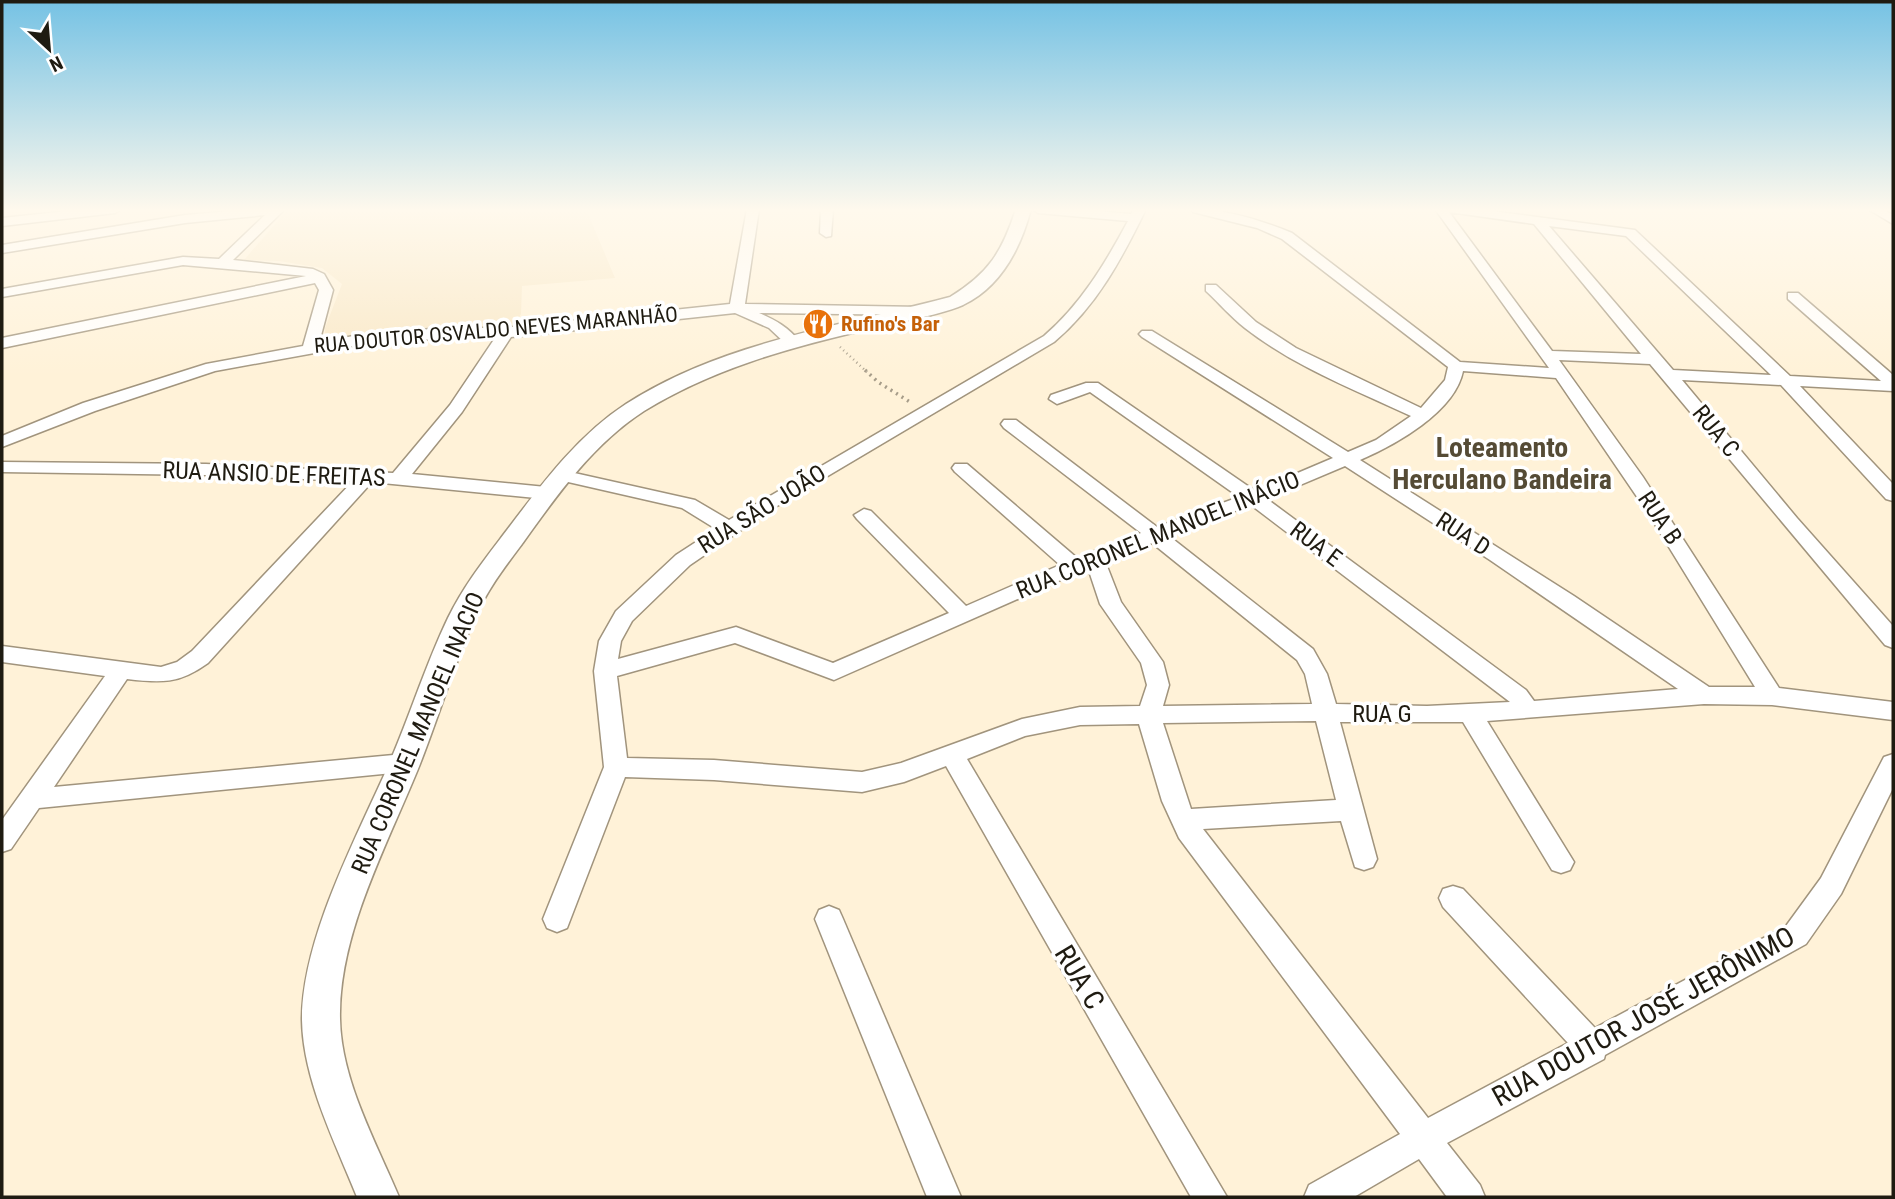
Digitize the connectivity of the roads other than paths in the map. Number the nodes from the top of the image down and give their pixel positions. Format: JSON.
{"nodes":[{"id":1,"x":153,"y":265,"type":"edge"},
{"id":2,"x":248,"y":265,"type":"edge"},
{"id":3,"x":744,"y":265,"type":"edge"},
{"id":4,"x":998,"y":265,"type":"edge"},
{"id":5,"x":1108,"y":265,"type":"edge"},
{"id":6,"x":1325,"y":265,"type":"edge"},
{"id":7,"x":1479,"y":265,"type":"edge"},
{"id":8,"x":1575,"y":265,"type":"edge"},
{"id":9,"x":1664,"y":265,"type":"edge"},
{"id":10,"x":319,"y":278,"type":"junction"},
{"id":11,"x":1211,"y":288,"type":"dead end"},
{"id":12,"x":2,"y":293,"type":"edge"},
{"id":13,"x":1793,"y":296,"type":"dead end"},
{"id":14,"x":737,"y":308,"type":"junction"},
{"id":15,"x":922,"y":310,"type":"junction"},
{"id":16,"x":505,"y":333,"type":"junction"},
{"id":17,"x":1147,"y":334,"type":"dead end"},
{"id":18,"x":792,"y":341,"type":"junction"},
{"id":19,"x":2,"y":342,"type":"edge"},
{"id":20,"x":310,"y":348,"type":"junction"},
{"id":21,"x":1547,"y":355,"type":"junction"},
{"id":22,"x":1654,"y":359,"type":"junction"},
{"id":23,"x":1456,"y":366,"type":"junction"},
{"id":24,"x":1558,"y":373,"type":"junction"},
{"id":25,"x":1669,"y":375,"type":"junction"},
{"id":26,"x":1787,"y":382,"type":"junction"},
{"id":27,"x":1893,"y":385,"type":"edge"},
{"id":28,"x":1057,"y":399,"type":"dead end"},
{"id":29,"x":1423,"y":415,"type":"junction"},
{"id":30,"x":1010,"y":424,"type":"dead end"},
{"id":31,"x":2,"y":442,"type":"edge"},
{"id":32,"x":1348,"y":459,"type":"junction"},
{"id":33,"x":2,"y":467,"type":"edge"},
{"id":34,"x":961,"y":468,"type":"dead end"},
{"id":35,"x":368,"y":476,"type":"junction"},
{"id":36,"x":398,"y":478,"type":"junction"},
{"id":37,"x":554,"y":484,"type":"junction"},
{"id":38,"x":1893,"y":495,"type":"edge"},
{"id":39,"x":1253,"y":498,"type":"junction"},
{"id":40,"x":864,"y":515,"type":"dead end"},
{"id":41,"x":730,"y":528,"type":"junction"},
{"id":42,"x":1155,"y":535,"type":"junction"},
{"id":43,"x":1084,"y":562,"type":"junction"},
{"id":44,"x":963,"y":615,"type":"junction"},
{"id":45,"x":1893,"y":640,"type":"edge"},
{"id":46,"x":2,"y":654,"type":"edge"},
{"id":47,"x":121,"y":670,"type":"junction"},
{"id":48,"x":606,"y":671,"type":"junction"},
{"id":49,"x":1704,"y":695,"type":"junction"},
{"id":50,"x":1772,"y":696,"type":"junction"},
{"id":51,"x":1528,"y":709,"type":"junction"},
{"id":52,"x":1893,"y":711,"type":"edge"},
{"id":53,"x":1149,"y":713,"type":"junction"},
{"id":54,"x":1470,"y":713,"type":"junction"},
{"id":55,"x":1327,"y":714,"type":"junction"},
{"id":56,"x":951,"y":755,"type":"junction"},
{"id":57,"x":404,"y":764,"type":"junction"},
{"id":58,"x":1893,"y":764,"type":"edge"},
{"id":59,"x":616,"y":767,"type":"junction"},
{"id":60,"x":30,"y":799,"type":"junction"},
{"id":61,"x":1351,"y":810,"type":"junction"},
{"id":62,"x":1182,"y":820,"type":"junction"},
{"id":63,"x":2,"y":841,"type":"edge"},
{"id":64,"x":1364,"y":859,"type":"dead end"},
{"id":65,"x":1561,"y":862,"type":"dead end"},
{"id":66,"x":1452,"y":898,"type":"dead end"},
{"id":67,"x":557,"y":919,"type":"dead end"},
{"id":68,"x":829,"y":919,"type":"dead end"},
{"id":69,"x":1593,"y":1048,"type":"junction"},
{"id":70,"x":1423,"y":1138,"type":"junction"},
{"id":71,"x":378,"y":1197,"type":"edge"},
{"id":72,"x":944,"y":1197,"type":"edge"},
{"id":73,"x":1210,"y":1197,"type":"edge"},
{"id":74,"x":1321,"y":1197,"type":"edge"},
{"id":75,"x":1468,"y":1197,"type":"edge"}],
"edges":[{"from":1,"to":12,"type":"street"},
{"from":2,"to":10,"type":"street"},
{"from":3,"to":14,"type":"street"},
{"from":4,"to":15,"type":"street","name":"RUA CORONEL MANOEL INACIO"},
{"from":5,"to":41,"type":"street","name":"RUA SÃO JOÃO"},
{"from":6,"to":23,"type":"street"},
{"from":7,"to":21,"type":"street","name":"RUA B"},
{"from":8,"to":22,"type":"street","name":"RUA C"},
{"from":9,"to":26,"type":"street"},
{"from":10,"to":19,"type":"street"},
{"from":10,"to":20,"type":"street"},
{"from":11,"to":29,"type":"street"},
{"from":13,"to":27,"type":"street"},
{"from":14,"to":15,"type":"street","name":"RUA DOUTOR OSVALDO NEVES MARANHÃO"},
{"from":14,"to":16,"type":"street","name":"RUA DOUTOR OSVALDO NEVES MARANHÃO"},
{"from":14,"to":18,"type":"street"},
{"from":15,"to":18,"type":"street","name":"RUA CORONEL MANOEL INACIO"},
{"from":16,"to":20,"type":"street","name":"RUA DOUTOR OSVALDO NEVES MARANHÃO"},
{"from":16,"to":36,"type":"street"},
{"from":17,"to":32,"type":"street","name":"RUA D"},
{"from":18,"to":37,"type":"street","name":"RUA CORONEL MANOEL INACIO"},
{"from":20,"to":31,"type":"street","name":"RUA DOUTOR OSVALDO NEVES MARANHÃO"},
{"from":21,"to":22,"type":"street"},
{"from":21,"to":24,"type":"street","name":"RUA B"},
{"from":22,"to":25,"type":"street","name":"RUA C"},
{"from":23,"to":24,"type":"street"},
{"from":23,"to":29,"type":"street","name":"RUA CORONEL MANOEL INÁCIO"},
{"from":24,"to":50,"type":"street","name":"RUA B"},
{"from":25,"to":26,"type":"street"},
{"from":25,"to":45,"type":"street","name":"RUA C"},
{"from":26,"to":27,"type":"street"},
{"from":26,"to":38,"type":"street"},
{"from":28,"to":39,"type":"street","name":"RUA E"},
{"from":29,"to":32,"type":"street","name":"RUA CORONEL MANOEL INÁCIO"},
{"from":30,"to":42,"type":"street"},
{"from":32,"to":39,"type":"street","name":"RUA CORONEL MANOEL INÁCIO"},
{"from":32,"to":49,"type":"street","name":"RUA D"},
{"from":33,"to":35,"type":"street","name":"RUA ANSIO DE FREITAS"},
{"from":34,"to":43,"type":"street"},
{"from":35,"to":36,"type":"street","name":"RUA ANSIO DE FREITAS"},
{"from":35,"to":47,"type":"street"},
{"from":36,"to":37,"type":"street","name":"RUA ANSIO DE FREITAS"},
{"from":37,"to":41,"type":"street","name":"RUA ANSIO DE FREITAS"},
{"from":37,"to":57,"type":"street","name":"RUA CORONEL MANOEL INACIO"},
{"from":39,"to":42,"type":"street","name":"RUA CORONEL MANOEL INÁCIO"},
{"from":39,"to":51,"type":"street","name":"RUA E"},
{"from":40,"to":44,"type":"street"},
{"from":41,"to":48,"type":"street","name":"RUA SÃO JOÃO"},
{"from":42,"to":43,"type":"street","name":"RUA CORONEL MANOEL INÁCIO"},
{"from":42,"to":55,"type":"street"},
{"from":43,"to":44,"type":"street","name":"RUA CORONEL MANOEL INÁCIO"},
{"from":43,"to":53,"type":"street"},
{"from":44,"to":48,"type":"street","name":"RUA CORONEL MANOEL INÁCIO"},
{"from":46,"to":47,"type":"street"},
{"from":47,"to":60,"type":"street"},
{"from":48,"to":59,"type":"street","name":"RUA SÃO JOÃO"},
{"from":49,"to":50,"type":"street","name":"RUA G"},
{"from":49,"to":51,"type":"street","name":"RUA G"},
{"from":50,"to":52,"type":"street","name":"RUA G"},
{"from":51,"to":54,"type":"street","name":"RUA G"},
{"from":53,"to":55,"type":"street","name":"RUA G"},
{"from":53,"to":56,"type":"street","name":"RUA G"},
{"from":53,"to":62,"type":"street"},
{"from":54,"to":55,"type":"street","name":"RUA G"},
{"from":54,"to":65,"type":"street"},
{"from":55,"to":61,"type":"street"},
{"from":56,"to":59,"type":"street","name":"RUA G"},
{"from":56,"to":73,"type":"street","name":"RUA C"},
{"from":57,"to":60,"type":"street"},
{"from":57,"to":71,"type":"street","name":"RUA CORONEL MANOEL INACIO"},
{"from":58,"to":69,"type":"street","name":"RUA DOUTOR JOSÉ JERÔNIMO"},
{"from":59,"to":67,"type":"street","name":"RUA SÃO JOÃO"},
{"from":60,"to":63,"type":"street"},
{"from":61,"to":62,"type":"street"},
{"from":61,"to":64,"type":"street"},
{"from":62,"to":70,"type":"street"},
{"from":66,"to":69,"type":"street"},
{"from":68,"to":72,"type":"street"},
{"from":69,"to":70,"type":"street","name":"RUA DOUTOR JOSÉ JERÔNIMO"},
{"from":70,"to":74,"type":"street","name":"RUA DOUTOR JOSÉ JERÔNIMO"},
{"from":70,"to":75,"type":"street"}]}
